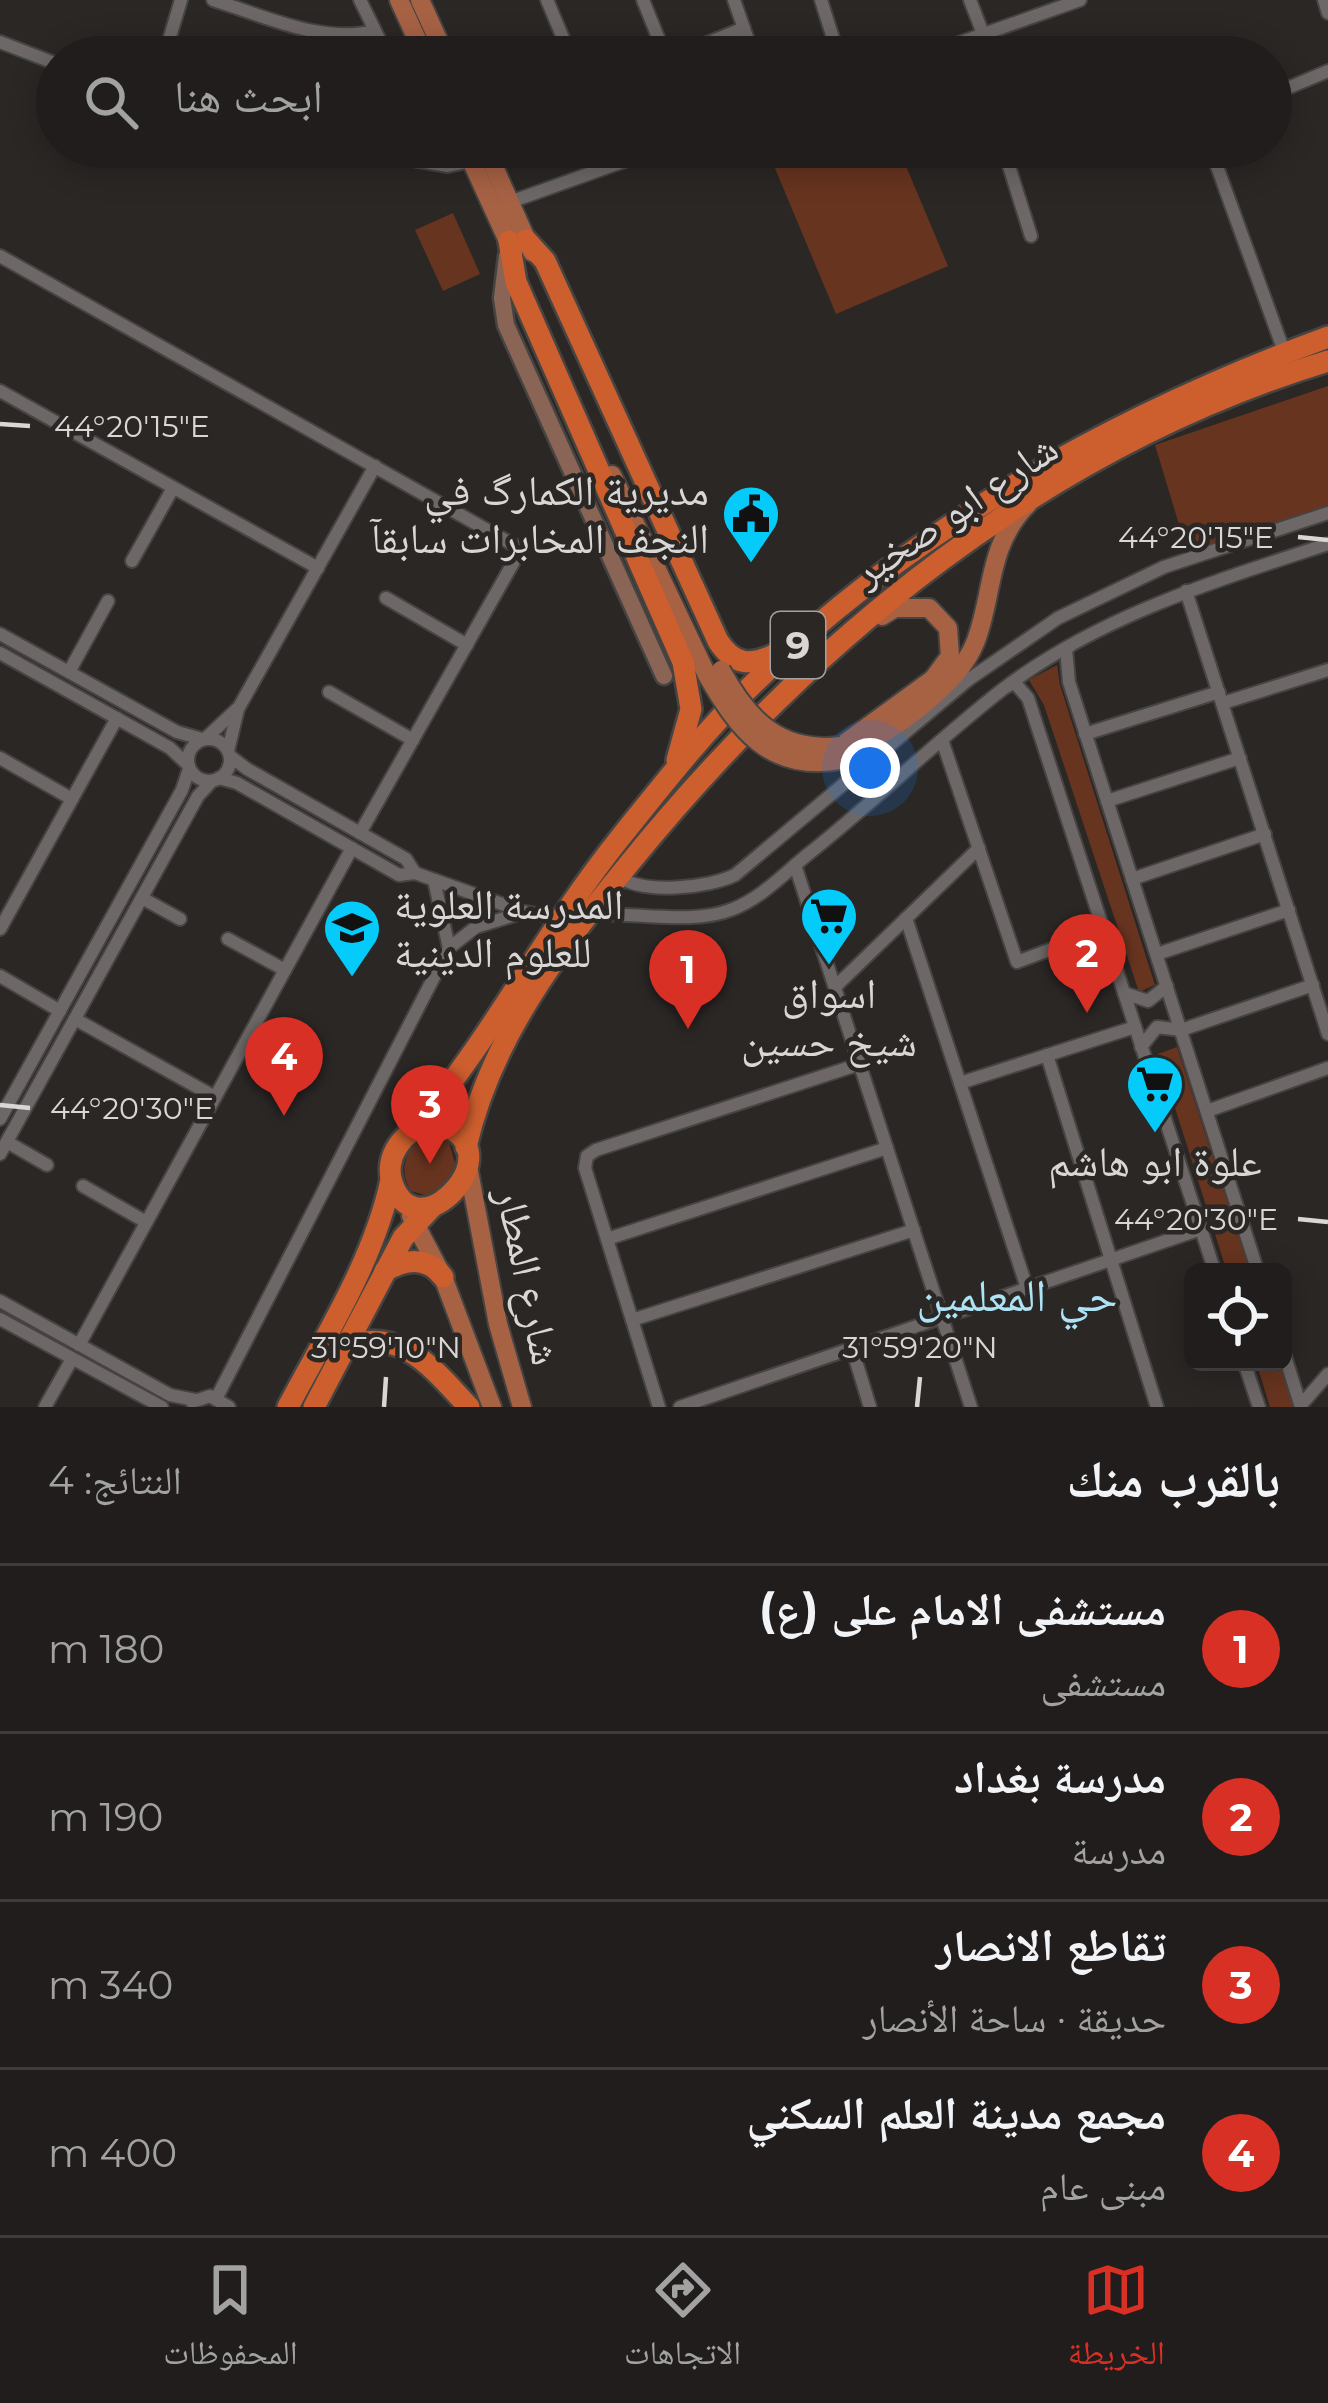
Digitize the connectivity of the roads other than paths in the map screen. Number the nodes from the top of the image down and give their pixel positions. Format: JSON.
{"nodes":[{"id":1,"x":181,"y":0,"type":"edge"},
{"id":2,"x":213,"y":0,"type":"edge"},
{"id":3,"x":359,"y":0,"type":"edge"},
{"id":4,"x":400,"y":0,"type":"edge"},
{"id":5,"x":420,"y":0,"type":"edge"},
{"id":6,"x":547,"y":0,"type":"edge"},
{"id":7,"x":643,"y":0,"type":"edge"},
{"id":8,"x":734,"y":0,"type":"edge"},
{"id":9,"x":821,"y":0,"type":"edge"},
{"id":10,"x":970,"y":0,"type":"edge"},
{"id":11,"x":1080,"y":0,"type":"edge"},
{"id":12,"x":1324,"y":0,"type":"edge"},
{"id":13,"x":1050,"y":5,"type":"edge"},
{"id":14,"x":1328,"y":13,"type":"edge"},
{"id":15,"x":744,"y":28,"type":"junction"},
{"id":16,"x":375,"y":31,"type":"junction"},
{"id":17,"x":983,"y":34,"type":"junction"},
{"id":18,"x":170,"y":36,"type":"edge"},
{"id":19,"x":378,"y":36,"type":"edge"},
{"id":20,"x":416,"y":36,"type":"edge"},
{"id":21,"x":436,"y":36,"type":"edge"},
{"id":22,"x":562,"y":36,"type":"edge"},
{"id":23,"x":659,"y":36,"type":"edge"},
{"id":24,"x":723,"y":36,"type":"edge"},
{"id":25,"x":747,"y":36,"type":"edge"},
{"id":26,"x":832,"y":36,"type":"edge"},
{"id":27,"x":977,"y":36,"type":"edge"},
{"id":28,"x":0,"y":42,"type":"edge"},
{"id":29,"x":36,"y":56,"type":"edge"},
{"id":30,"x":1328,"y":71,"type":"edge"},
{"id":31,"x":1292,"y":86,"type":"edge"},
{"id":32,"x":482,"y":168,"type":"edge"},
{"id":33,"x":486,"y":168,"type":"edge"},
{"id":34,"x":605,"y":168,"type":"edge"},
{"id":35,"x":1010,"y":168,"type":"edge"},
{"id":36,"x":1218,"y":168,"type":"edge"},
{"id":37,"x":510,"y":202,"type":"junction"},
{"id":38,"x":1031,"y":236,"type":"dead end"},
{"id":39,"x":517,"y":240,"type":"junction"},
{"id":40,"x":0,"y":256,"type":"edge"},
{"id":41,"x":1319,"y":352,"type":"edge"},
{"id":42,"x":1285,"y":354,"type":"junction"},
{"id":43,"x":0,"y":391,"type":"edge"},
{"id":44,"x":375,"y":466,"type":"junction"},
{"id":45,"x":173,"y":488,"type":"junction"},
{"id":46,"x":1036,"y":496,"type":"junction"},
{"id":47,"x":1328,"y":513,"type":"edge"},
{"id":48,"x":1328,"y":544,"type":"edge"},
{"id":49,"x":132,"y":561,"type":"dead end"},
{"id":50,"x":317,"y":568,"type":"junction"},
{"id":51,"x":1126,"y":584,"type":"junction"},
{"id":52,"x":1186,"y":591,"type":"junction"},
{"id":53,"x":386,"y":598,"type":"dead end"},
{"id":54,"x":108,"y":601,"type":"dead end"},
{"id":55,"x":1138,"y":610,"type":"junction"},
{"id":56,"x":817,"y":628,"type":"junction"},
{"id":57,"x":0,"y":634,"type":"edge"},
{"id":58,"x":467,"y":645,"type":"junction"},
{"id":59,"x":1069,"y":647,"type":"junction"},
{"id":60,"x":0,"y":653,"type":"edge"},
{"id":61,"x":810,"y":668,"type":"junction"},
{"id":62,"x":1328,"y":670,"type":"edge"},
{"id":63,"x":69,"y":672,"type":"junction"},
{"id":64,"x":664,"y":676,"type":"dead end"},
{"id":65,"x":1007,"y":686,"type":"junction"},
{"id":66,"x":329,"y":692,"type":"dead end"},
{"id":67,"x":1221,"y":698,"type":"junction"},
{"id":68,"x":238,"y":709,"type":"junction"},
{"id":69,"x":117,"y":718,"type":"junction"},
{"id":70,"x":1085,"y":734,"type":"junction"},
{"id":71,"x":204,"y":738,"type":"junction"},
{"id":72,"x":413,"y":740,"type":"junction"},
{"id":73,"x":942,"y":740,"type":"junction"},
{"id":74,"x":229,"y":753,"type":"junction"},
{"id":75,"x":841,"y":753,"type":"junction"},
{"id":76,"x":0,"y":758,"type":"edge"},
{"id":77,"x":1240,"y":758,"type":"junction"},
{"id":78,"x":188,"y":766,"type":"junction"},
{"id":79,"x":216,"y":780,"type":"junction"},
{"id":80,"x":657,"y":796,"type":"junction"},
{"id":81,"x":72,"y":799,"type":"junction"},
{"id":82,"x":1107,"y":801,"type":"junction"},
{"id":83,"x":360,"y":833,"type":"junction"},
{"id":84,"x":1264,"y":834,"type":"junction"},
{"id":85,"x":352,"y":848,"type":"junction"},
{"id":86,"x":979,"y":848,"type":"junction"},
{"id":87,"x":795,"y":865,"type":"junction"},
{"id":88,"x":415,"y":873,"type":"junction"},
{"id":89,"x":618,"y":876,"type":"junction"},
{"id":90,"x":1132,"y":879,"type":"junction"},
{"id":91,"x":434,"y":880,"type":"junction"},
{"id":92,"x":142,"y":898,"type":"junction"},
{"id":93,"x":1289,"y":910,"type":"junction"},
{"id":94,"x":524,"y":911,"type":"junction"},
{"id":95,"x":586,"y":915,"type":"junction"},
{"id":96,"x":560,"y":918,"type":"junction"},
{"id":97,"x":906,"y":918,"type":"junction"},
{"id":98,"x":180,"y":919,"type":"dead end"},
{"id":99,"x":0,"y":929,"type":"edge"},
{"id":100,"x":1103,"y":930,"type":"junction"},
{"id":101,"x":228,"y":938,"type":"dead end"},
{"id":102,"x":449,"y":948,"type":"junction"},
{"id":103,"x":1156,"y":954,"type":"junction"},
{"id":104,"x":285,"y":970,"type":"junction"},
{"id":105,"x":0,"y":976,"type":"edge"},
{"id":106,"x":1167,"y":986,"type":"junction"},
{"id":107,"x":1313,"y":986,"type":"junction"},
{"id":108,"x":835,"y":987,"type":"junction"},
{"id":109,"x":1124,"y":993,"type":"junction"},
{"id":110,"x":60,"y":1011,"type":"junction"},
{"id":111,"x":75,"y":1018,"type":"junction"},
{"id":112,"x":1135,"y":1027,"type":"junction"},
{"id":113,"x":1181,"y":1030,"type":"junction"},
{"id":114,"x":1328,"y":1034,"type":"edge"},
{"id":115,"x":1141,"y":1047,"type":"junction"},
{"id":116,"x":1047,"y":1055,"type":"junction"},
{"id":117,"x":860,"y":1064,"type":"junction"},
{"id":118,"x":1328,"y":1068,"type":"edge"},
{"id":119,"x":960,"y":1083,"type":"junction"},
{"id":120,"x":215,"y":1097,"type":"junction"},
{"id":121,"x":1207,"y":1111,"type":"junction"},
{"id":122,"x":0,"y":1119,"type":"edge"},
{"id":123,"x":416,"y":1127,"type":"junction"},
{"id":124,"x":3,"y":1148,"type":"edge"},
{"id":125,"x":887,"y":1148,"type":"junction"},
{"id":126,"x":467,"y":1154,"type":"junction"},
{"id":127,"x":47,"y":1166,"type":"dead end"},
{"id":128,"x":83,"y":1186,"type":"dead end"},
{"id":129,"x":393,"y":1186,"type":"junction"},
{"id":130,"x":424,"y":1215,"type":"junction"},
{"id":131,"x":146,"y":1222,"type":"junction"},
{"id":132,"x":1201,"y":1228,"type":"junction"},
{"id":133,"x":914,"y":1231,"type":"junction"},
{"id":134,"x":607,"y":1239,"type":"junction"},
{"id":135,"x":1111,"y":1259,"type":"junction"},
{"id":136,"x":1212,"y":1263,"type":"edge"},
{"id":137,"x":1255,"y":1263,"type":"edge"},
{"id":138,"x":384,"y":1271,"type":"junction"},
{"id":139,"x":443,"y":1277,"type":"junction"},
{"id":140,"x":1027,"y":1288,"type":"junction"},
{"id":141,"x":0,"y":1301,"type":"edge"},
{"id":142,"x":942,"y":1317,"type":"junction"},
{"id":143,"x":0,"y":1319,"type":"edge"},
{"id":144,"x":632,"y":1320,"type":"junction"},
{"id":145,"x":79,"y":1345,"type":"junction"},
{"id":146,"x":345,"y":1347,"type":"junction"},
{"id":147,"x":852,"y":1348,"type":"junction"},
{"id":148,"x":73,"y":1359,"type":"junction"},
{"id":149,"x":1247,"y":1371,"type":"edge"},
{"id":150,"x":1290,"y":1371,"type":"edge"},
{"id":151,"x":1328,"y":1374,"type":"edge"},
{"id":152,"x":218,"y":1397,"type":"junction"},
{"id":153,"x":191,"y":1403,"type":"edge"},
{"id":154,"x":1301,"y":1406,"type":"edge"},
{"id":155,"x":45,"y":1407,"type":"edge"},
{"id":156,"x":162,"y":1407,"type":"edge"},
{"id":157,"x":230,"y":1407,"type":"edge"},
{"id":158,"x":288,"y":1407,"type":"edge"},
{"id":159,"x":314,"y":1407,"type":"edge"},
{"id":160,"x":469,"y":1407,"type":"edge"},
{"id":161,"x":491,"y":1407,"type":"edge"},
{"id":162,"x":522,"y":1407,"type":"edge"},
{"id":163,"x":659,"y":1407,"type":"edge"},
{"id":164,"x":680,"y":1407,"type":"edge"},
{"id":165,"x":870,"y":1407,"type":"edge"},
{"id":166,"x":970,"y":1407,"type":"edge"},
{"id":167,"x":1157,"y":1407,"type":"edge"},
{"id":168,"x":1259,"y":1407,"type":"edge"}],
"edges":[{"from":1,"to":18,"type":"street"},
{"from":2,"to":16,"type":"street"},
{"from":3,"to":16,"type":"street"},
{"from":4,"to":20,"type":"main road"},
{"from":5,"to":21,"type":"main road"},
{"from":6,"to":22,"type":"street"},
{"from":7,"to":23,"type":"street"},
{"from":8,"to":15,"type":"street"},
{"from":9,"to":26,"type":"street"},
{"from":10,"to":17,"type":"street"},
{"from":11,"to":13,"type":"street"},
{"from":12,"to":14,"type":"street"},
{"from":13,"to":17,"type":"street"},
{"from":15,"to":24,"type":"street"},
{"from":15,"to":25,"type":"street"},
{"from":16,"to":19,"type":"street"},
{"from":17,"to":27,"type":"street"},
{"from":28,"to":29,"type":"street"},
{"from":30,"to":31,"type":"street"},
{"from":32,"to":39,"type":"main road"},
{"from":33,"to":37,"type":"main road"},
{"from":34,"to":37,"type":"street"},
{"from":35,"to":38,"type":"street"},
{"from":36,"to":42,"type":"street"},
{"from":37,"to":39,"type":"main road"},
{"from":39,"to":56,"type":"highway"},
{"from":39,"to":64,"type":"street"},
{"from":39,"to":75,"type":"main road","bridge":true},
{"from":39,"to":80,"type":"highway"},
{"from":40,"to":44,"type":"street"},
{"from":41,"to":42,"type":"highway","number":"9"},
{"from":41,"to":46,"type":"highway","name":"شارع ابو صخير","number":"9"},
{"from":42,"to":56,"type":"highway","number":"9"},
{"from":43,"to":45,"type":"street"},
{"from":44,"to":50,"type":"street"},
{"from":44,"to":58,"type":"street"},
{"from":45,"to":49,"type":"street"},
{"from":45,"to":50,"type":"street"},
{"from":46,"to":61,"type":"highway","name":"شارع ابو صخير","number":"9"},
{"from":46,"to":75,"type":"main road"},
{"from":47,"to":51,"type":"street"},
{"from":48,"to":52,"type":"street"},
{"from":50,"to":68,"type":"street"},
{"from":51,"to":55,"type":"street"},
{"from":51,"to":89,"type":"street"},
{"from":52,"to":55,"type":"street"},
{"from":52,"to":67,"type":"street"},
{"from":53,"to":58,"type":"street"},
{"from":54,"to":63,"type":"street"},
{"from":55,"to":59,"type":"street"},
{"from":56,"to":80,"type":"highway","number":"9"},
{"from":57,"to":63,"type":"street"},
{"from":58,"to":72,"type":"street"},
{"from":59,"to":65,"type":"street"},
{"from":59,"to":70,"type":"street"},
{"from":60,"to":69,"type":"street"},
{"from":61,"to":75,"type":"main road"},
{"from":61,"to":89,"type":"highway","name":"شارع ابو صخير","number":"9"},
{"from":62,"to":67,"type":"street"},
{"from":63,"to":71,"type":"street"},
{"from":65,"to":73,"type":"street"},
{"from":65,"to":100,"type":"street"},
{"from":66,"to":72,"type":"street"},
{"from":67,"to":70,"type":"street"},
{"from":67,"to":77,"type":"street"},
{"from":68,"to":71,"type":"street"},
{"from":68,"to":74,"type":"street"},
{"from":69,"to":78,"type":"street"},
{"from":69,"to":81,"type":"street"},
{"from":70,"to":82,"type":"street"},
{"from":71,"to":74,"type":"street"},
{"from":71,"to":78,"type":"street"},
{"from":72,"to":83,"type":"street"},
{"from":73,"to":86,"type":"street"},
{"from":73,"to":87,"type":"street"},
{"from":74,"to":79,"type":"street"},
{"from":74,"to":83,"type":"street"},
{"from":76,"to":81,"type":"street"},
{"from":77,"to":82,"type":"street"},
{"from":77,"to":84,"type":"street"},
{"from":78,"to":79,"type":"street"},
{"from":78,"to":110,"type":"street"},
{"from":79,"to":85,"type":"street"},
{"from":79,"to":92,"type":"street"},
{"from":80,"to":96,"type":"highway","number":"9"},
{"from":81,"to":99,"type":"street"},
{"from":82,"to":90,"type":"street"},
{"from":83,"to":88,"type":"street"},
{"from":84,"to":90,"type":"street"},
{"from":84,"to":93,"type":"street"},
{"from":85,"to":88,"type":"street"},
{"from":85,"to":104,"type":"street"},
{"from":86,"to":97,"type":"street"},
{"from":86,"to":100,"type":"street"},
{"from":87,"to":95,"type":"street"},
{"from":87,"to":108,"type":"street"},
{"from":88,"to":91,"type":"street"},
{"from":89,"to":95,"type":"highway","name":"شارع ابو صخير","number":"9"},
{"from":90,"to":103,"type":"street"},
{"from":91,"to":94,"type":"street"},
{"from":91,"to":102,"type":"street"},
{"from":92,"to":98,"type":"street"},
{"from":92,"to":111,"type":"street"},
{"from":93,"to":103,"type":"street"},
{"from":93,"to":107,"type":"street"},
{"from":94,"to":96,"type":"street"},
{"from":94,"to":102,"type":"street"},
{"from":95,"to":126,"type":"highway","number":"9"},
{"from":96,"to":123,"type":"highway","number":"9"},
{"from":97,"to":108,"type":"street"},
{"from":97,"to":119,"type":"street"},
{"from":100,"to":109,"type":"street"},
{"from":101,"to":104,"type":"street"},
{"from":102,"to":152,"type":"street"},
{"from":103,"to":106,"type":"street"},
{"from":104,"to":120,"type":"street"},
{"from":105,"to":110,"type":"street"},
{"from":106,"to":109,"type":"street"},
{"from":106,"to":113,"type":"street"},
{"from":107,"to":113,"type":"street"},
{"from":107,"to":114,"type":"street"},
{"from":108,"to":117,"type":"street"},
{"from":109,"to":112,"type":"street"},
{"from":110,"to":122,"type":"street"},
{"from":111,"to":120,"type":"street"},
{"from":111,"to":124,"type":"street"},
{"from":112,"to":115,"type":"street"},
{"from":112,"to":116,"type":"street"},
{"from":113,"to":115,"type":"street"},
{"from":113,"to":121,"type":"street"},
{"from":115,"to":132,"type":"street"},
{"from":116,"to":119,"type":"street"},
{"from":116,"to":135,"type":"street"},
{"from":117,"to":125,"type":"street"},
{"from":117,"to":134,"type":"street"},
{"from":118,"to":121,"type":"street"},
{"from":119,"to":140,"type":"street"},
{"from":120,"to":131,"type":"street"},
{"from":121,"to":137,"type":"street"},
{"from":123,"to":126,"type":"highway"},
{"from":123,"to":129,"type":"highway","number":"9"},
{"from":124,"to":127,"type":"street"},
{"from":125,"to":133,"type":"street"},
{"from":125,"to":134,"type":"street"},
{"from":126,"to":130,"type":"highway","number":"9"},
{"from":126,"to":162,"type":"main road","name":"شارع المطار"},
{"from":128,"to":131,"type":"street"},
{"from":129,"to":130,"type":"highway"},
{"from":129,"to":158,"type":"highway","number":"9"},
{"from":130,"to":138,"type":"highway","number":"9"},
{"from":130,"to":139,"type":"main road","name":"شارع المطار"},
{"from":131,"to":145,"type":"street"},
{"from":132,"to":135,"type":"street"},
{"from":132,"to":136,"type":"street"},
{"from":133,"to":142,"type":"street"},
{"from":133,"to":144,"type":"street"},
{"from":134,"to":144,"type":"street"},
{"from":135,"to":140,"type":"street"},
{"from":135,"to":167,"type":"street"},
{"from":138,"to":139,"type":"highway"},
{"from":138,"to":146,"type":"highway","number":"9"},
{"from":139,"to":161,"type":"main road","name":"شارع المطار"},
{"from":140,"to":142,"type":"street"},
{"from":141,"to":145,"type":"street"},
{"from":142,"to":147,"type":"street"},
{"from":142,"to":166,"type":"street"},
{"from":143,"to":148,"type":"street"},
{"from":144,"to":163,"type":"street"},
{"from":145,"to":153,"type":"street"},
{"from":146,"to":159,"type":"highway","number":"9"},
{"from":146,"to":160,"type":"highway"},
{"from":147,"to":164,"type":"street"},
{"from":147,"to":165,"type":"street"},
{"from":148,"to":155,"type":"street"},
{"from":148,"to":156,"type":"street"},
{"from":149,"to":168,"type":"street"},
{"from":150,"to":154,"type":"street"},
{"from":151,"to":154,"type":"street"},
{"from":152,"to":153,"type":"street"},
{"from":152,"to":157,"type":"street"}]}
